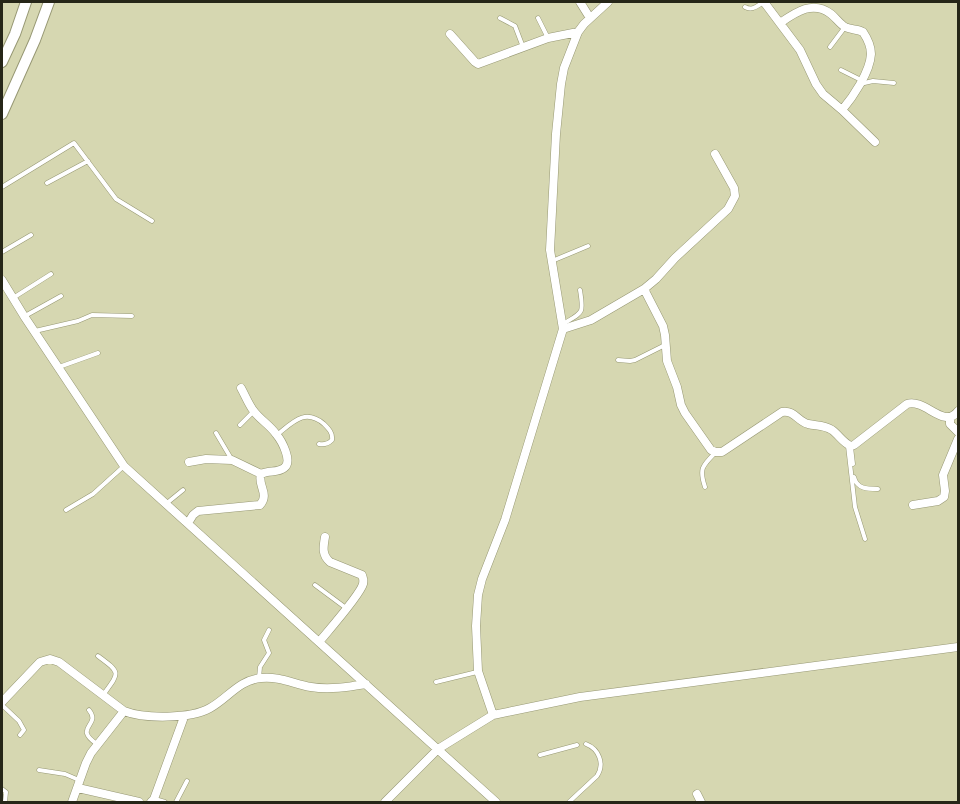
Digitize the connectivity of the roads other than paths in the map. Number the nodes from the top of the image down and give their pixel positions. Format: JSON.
{"nodes":[{"id":1,"x":26,"y":2,"type":"edge"},
{"id":2,"x":49,"y":2,"type":"edge"},
{"id":3,"x":580,"y":2,"type":"edge"},
{"id":4,"x":608,"y":2,"type":"edge"},
{"id":5,"x":764,"y":2,"type":"edge"},
{"id":6,"x":745,"y":7,"type":"dead end"},
{"id":7,"x":500,"y":18,"type":"dead end"},
{"id":8,"x":538,"y":18,"type":"dead end"},
{"id":9,"x":590,"y":18,"type":"junction"},
{"id":10,"x":780,"y":23,"type":"junction"},
{"id":11,"x":845,"y":27,"type":"junction"},
{"id":12,"x":578,"y":32,"type":"junction"},
{"id":13,"x":450,"y":34,"type":"dead end"},
{"id":14,"x":548,"y":38,"type":"junction"},
{"id":15,"x":523,"y":47,"type":"junction"},
{"id":16,"x":830,"y":47,"type":"dead end"},
{"id":17,"x":2,"y":62,"type":"edge"},
{"id":18,"x":841,"y":70,"type":"dead end"},
{"id":19,"x":861,"y":82,"type":"junction"},
{"id":20,"x":894,"y":83,"type":"dead end"},
{"id":21,"x":842,"y":110,"type":"junction"},
{"id":22,"x":2,"y":114,"type":"edge"},
{"id":23,"x":875,"y":142,"type":"dead end"},
{"id":24,"x":714,"y":154,"type":"dead end"},
{"id":25,"x":88,"y":161,"type":"junction"},
{"id":26,"x":47,"y":183,"type":"dead end"},
{"id":27,"x":2,"y":187,"type":"edge"},
{"id":28,"x":152,"y":221,"type":"dead end"},
{"id":29,"x":30,"y":235,"type":"dead end"},
{"id":30,"x":588,"y":246,"type":"dead end"},
{"id":31,"x":2,"y":252,"type":"edge"},
{"id":32,"x":551,"y":261,"type":"junction"},
{"id":33,"x":51,"y":274,"type":"dead end"},
{"id":34,"x":2,"y":280,"type":"edge"},
{"id":35,"x":644,"y":289,"type":"junction"},
{"id":36,"x":580,"y":290,"type":"dead end"},
{"id":37,"x":61,"y":296,"type":"dead end"},
{"id":38,"x":12,"y":298,"type":"junction"},
{"id":39,"x":24,"y":316,"type":"junction"},
{"id":40,"x":132,"y":316,"type":"dead end"},
{"id":41,"x":562,"y":327,"type":"junction"},
{"id":42,"x":34,"y":331,"type":"junction"},
{"id":43,"x":665,"y":345,"type":"junction"},
{"id":44,"x":98,"y":353,"type":"dead end"},
{"id":45,"x":618,"y":360,"type":"dead end"},
{"id":46,"x":58,"y":368,"type":"junction"},
{"id":47,"x":241,"y":388,"type":"dead end"},
{"id":48,"x":958,"y":411,"type":"edge"},
{"id":49,"x":254,"y":412,"type":"junction"},
{"id":50,"x":950,"y":418,"type":"junction"},
{"id":51,"x":240,"y":425,"type":"dead end"},
{"id":52,"x":958,"y":432,"type":"edge"},
{"id":53,"x":216,"y":433,"type":"dead end"},
{"id":54,"x":278,"y":435,"type":"junction"},
{"id":55,"x":958,"y":439,"type":"edge"},
{"id":56,"x":319,"y":444,"type":"dead end"},
{"id":57,"x":850,"y":446,"type":"junction"},
{"id":58,"x":716,"y":452,"type":"junction"},
{"id":59,"x":232,"y":460,"type":"junction"},
{"id":60,"x":189,"y":462,"type":"dead end"},
{"id":61,"x":124,"y":466,"type":"junction"},
{"id":62,"x":261,"y":474,"type":"junction"},
{"id":63,"x":705,"y":487,"type":"dead end"},
{"id":64,"x":878,"y":489,"type":"dead end"},
{"id":65,"x":183,"y":490,"type":"dead end"},
{"id":66,"x":166,"y":504,"type":"junction"},
{"id":67,"x":913,"y":505,"type":"dead end"},
{"id":68,"x":66,"y":510,"type":"dead end"},
{"id":69,"x":188,"y":523,"type":"junction"},
{"id":70,"x":324,"y":537,"type":"dead end"},
{"id":71,"x":865,"y":539,"type":"dead end"},
{"id":72,"x":315,"y":585,"type":"dead end"},
{"id":73,"x":346,"y":609,"type":"junction"},
{"id":74,"x":269,"y":630,"type":"dead end"},
{"id":75,"x":319,"y":642,"type":"junction"},
{"id":76,"x":958,"y":647,"type":"edge"},
{"id":77,"x":98,"y":656,"type":"dead end"},
{"id":78,"x":478,"y":671,"type":"junction"},
{"id":79,"x":259,"y":678,"type":"junction"},
{"id":80,"x":435,"y":682,"type":"dead end"},
{"id":81,"x":366,"y":684,"type":"junction"},
{"id":82,"x":103,"y":696,"type":"junction"},
{"id":83,"x":2,"y":703,"type":"edge"},
{"id":84,"x":89,"y":710,"type":"dead end"},
{"id":85,"x":124,"y":711,"type":"junction"},
{"id":86,"x":493,"y":715,"type":"junction"},
{"id":87,"x":184,"y":717,"type":"junction"},
{"id":88,"x":20,"y":735,"type":"dead end"},
{"id":89,"x":98,"y":744,"type":"junction"},
{"id":90,"x":586,"y":744,"type":"dead end"},
{"id":91,"x":577,"y":746,"type":"dead end"},
{"id":92,"x":438,"y":749,"type":"junction"},
{"id":93,"x":540,"y":755,"type":"dead end"},
{"id":94,"x":39,"y":770,"type":"dead end"},
{"id":95,"x":187,"y":781,"type":"dead end"},
{"id":96,"x":79,"y":784,"type":"junction"},
{"id":97,"x":2,"y":789,"type":"edge"},
{"id":98,"x":697,"y":794,"type":"dead end"},
{"id":99,"x":124,"y":800,"type":"edge"},
{"id":100,"x":152,"y":801,"type":"edge"},
{"id":101,"x":5,"y":802,"type":"edge"},
{"id":102,"x":72,"y":802,"type":"edge"},
{"id":103,"x":139,"y":802,"type":"edge"},
{"id":104,"x":165,"y":802,"type":"edge"},
{"id":105,"x":176,"y":802,"type":"edge"},
{"id":106,"x":385,"y":802,"type":"edge"},
{"id":107,"x":496,"y":802,"type":"edge"},
{"id":108,"x":569,"y":802,"type":"edge"},
{"id":109,"x":701,"y":802,"type":"edge"}],
"edges":[{"from":1,"to":17,"type":"main road"},
{"from":2,"to":22,"type":"main road"},
{"from":3,"to":9,"type":"street"},
{"from":4,"to":9,"type":"street"},
{"from":5,"to":6,"type":"lane"},
{"from":5,"to":10,"type":"street"},
{"from":7,"to":15,"type":"lane"},
{"from":8,"to":14,"type":"lane"},
{"from":9,"to":12,"type":"street"},
{"from":10,"to":11,"type":"street"},
{"from":10,"to":21,"type":"street"},
{"from":11,"to":16,"type":"lane"},
{"from":11,"to":19,"type":"street"},
{"from":12,"to":14,"type":"street"},
{"from":12,"to":32,"type":"street"},
{"from":13,"to":15,"type":"street"},
{"from":14,"to":15,"type":"street"},
{"from":18,"to":19,"type":"lane"},
{"from":19,"to":20,"type":"lane"},
{"from":19,"to":21,"type":"street"},
{"from":21,"to":23,"type":"street"},
{"from":24,"to":35,"type":"street"},
{"from":25,"to":26,"type":"lane"},
{"from":25,"to":27,"type":"lane"},
{"from":25,"to":28,"type":"lane"},
{"from":29,"to":31,"type":"lane"},
{"from":30,"to":32,"type":"lane"},
{"from":32,"to":41,"type":"street"},
{"from":33,"to":38,"type":"lane"},
{"from":34,"to":38,"type":"street"},
{"from":35,"to":41,"type":"street"},
{"from":35,"to":43,"type":"street"},
{"from":36,"to":41,"type":"lane"},
{"from":37,"to":39,"type":"lane"},
{"from":38,"to":39,"type":"street"},
{"from":39,"to":42,"type":"street"},
{"from":40,"to":42,"type":"lane"},
{"from":41,"to":78,"type":"street"},
{"from":42,"to":46,"type":"street"},
{"from":43,"to":45,"type":"lane"},
{"from":43,"to":58,"type":"street"},
{"from":44,"to":46,"type":"lane"},
{"from":46,"to":61,"type":"street"},
{"from":47,"to":49,"type":"street"},
{"from":48,"to":50,"type":"street"},
{"from":49,"to":51,"type":"lane"},
{"from":49,"to":54,"type":"street"},
{"from":50,"to":52,"type":"street"},
{"from":50,"to":57,"type":"street"},
{"from":53,"to":59,"type":"lane"},
{"from":54,"to":56,"type":"lane"},
{"from":54,"to":62,"type":"street"},
{"from":55,"to":67,"type":"street"},
{"from":57,"to":58,"type":"street"},
{"from":57,"to":64,"type":"lane"},
{"from":57,"to":71,"type":"lane"},
{"from":58,"to":63,"type":"lane"},
{"from":59,"to":60,"type":"street"},
{"from":59,"to":62,"type":"street"},
{"from":61,"to":66,"type":"street"},
{"from":61,"to":68,"type":"lane"},
{"from":62,"to":69,"type":"street"},
{"from":65,"to":66,"type":"lane"},
{"from":66,"to":69,"type":"street"},
{"from":69,"to":75,"type":"street"},
{"from":70,"to":73,"type":"street"},
{"from":72,"to":73,"type":"lane"},
{"from":73,"to":75,"type":"street"},
{"from":74,"to":79,"type":"lane"},
{"from":75,"to":81,"type":"street"},
{"from":76,"to":86,"type":"street"},
{"from":77,"to":82,"type":"lane"},
{"from":78,"to":80,"type":"lane"},
{"from":78,"to":86,"type":"street"},
{"from":79,"to":81,"type":"street"},
{"from":79,"to":87,"type":"street"},
{"from":81,"to":92,"type":"street"},
{"from":82,"to":83,"type":"street"},
{"from":82,"to":85,"type":"street"},
{"from":83,"to":88,"type":"lane"},
{"from":84,"to":89,"type":"lane"},
{"from":85,"to":87,"type":"street"},
{"from":85,"to":89,"type":"street"},
{"from":86,"to":92,"type":"street"},
{"from":87,"to":100,"type":"street"},
{"from":89,"to":96,"type":"street"},
{"from":90,"to":108,"type":"lane"},
{"from":91,"to":93,"type":"lane"},
{"from":92,"to":106,"type":"street"},
{"from":92,"to":107,"type":"street"},
{"from":94,"to":96,"type":"lane"},
{"from":95,"to":105,"type":"lane"},
{"from":96,"to":99,"type":"street"},
{"from":96,"to":102,"type":"street"},
{"from":97,"to":101,"type":"lane"},
{"from":98,"to":109,"type":"street"},
{"from":99,"to":103,"type":"street"},
{"from":100,"to":104,"type":"lane"}]}
